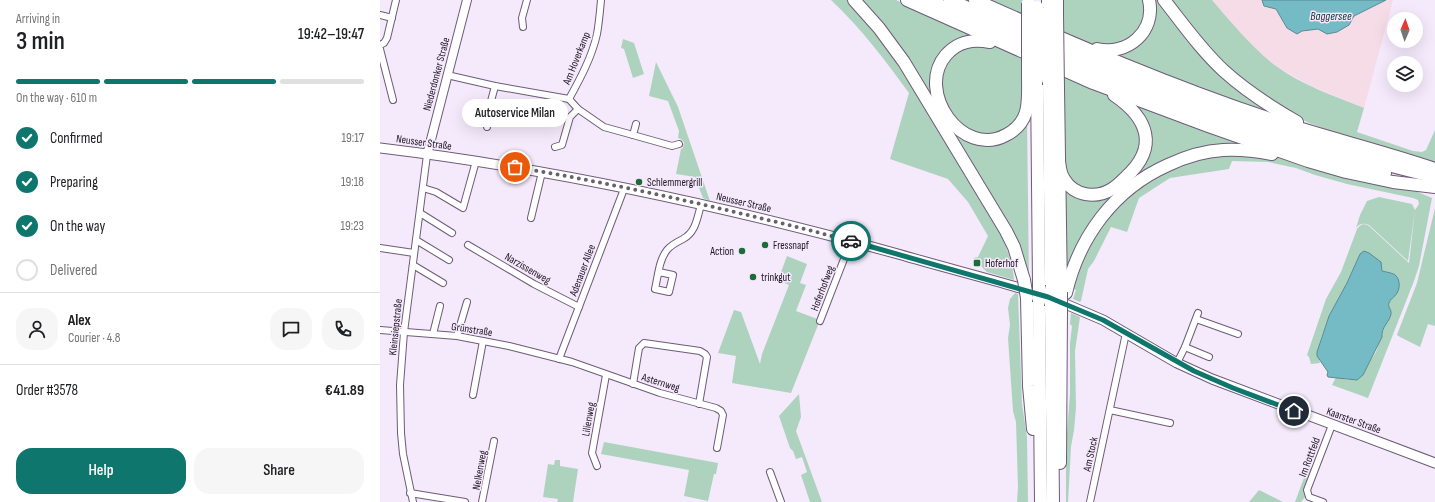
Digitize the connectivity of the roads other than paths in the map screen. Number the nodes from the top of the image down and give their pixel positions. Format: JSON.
{"nodes":[{"id":1,"x":396,"y":0,"type":"edge"},
{"id":2,"x":467,"y":0,"type":"edge"},
{"id":3,"x":527,"y":0,"type":"edge"},
{"id":4,"x":601,"y":0,"type":"edge"},
{"id":5,"x":854,"y":0,"type":"edge"},
{"id":6,"x":907,"y":0,"type":"edge"},
{"id":7,"x":928,"y":0,"type":"edge"},
{"id":8,"x":950,"y":0,"type":"edge"},
{"id":9,"x":975,"y":0,"type":"edge"},
{"id":10,"x":980,"y":0,"type":"edge"},
{"id":11,"x":1149,"y":0,"type":"edge"},
{"id":12,"x":1164,"y":0,"type":"edge"},
{"id":13,"x":1045,"y":4,"type":"edge"},
{"id":14,"x":991,"y":7,"type":"junction"},
{"id":15,"x":380,"y":15,"type":"edge"},
{"id":16,"x":392,"y":18,"type":"junction"},
{"id":17,"x":523,"y":27,"type":"dead end"},
{"id":18,"x":380,"y":45,"type":"edge"},
{"id":19,"x":1080,"y":46,"type":"junction"},
{"id":20,"x":1013,"y":48,"type":"junction"},
{"id":21,"x":380,"y":49,"type":"edge"},
{"id":22,"x":447,"y":75,"type":"junction"},
{"id":23,"x":1031,"y":81,"type":"junction"},
{"id":24,"x":1093,"y":83,"type":"junction"},
{"id":25,"x":495,"y":86,"type":"junction"},
{"id":26,"x":1053,"y":87,"type":"junction"},
{"id":27,"x":569,"y":99,"type":"junction"},
{"id":28,"x":393,"y":100,"type":"dead end"},
{"id":29,"x":578,"y":109,"type":"junction"},
{"id":30,"x":636,"y":124,"type":"dead end"},
{"id":31,"x":487,"y":128,"type":"dead end"},
{"id":32,"x":633,"y":135,"type":"junction"},
{"id":33,"x":1335,"y":138,"type":"junction"},
{"id":34,"x":679,"y":144,"type":"dead end"},
{"id":35,"x":555,"y":147,"type":"dead end"},
{"id":36,"x":380,"y":148,"type":"edge"},
{"id":37,"x":427,"y":155,"type":"junction"},
{"id":38,"x":1058,"y":156,"type":"junction"},
{"id":39,"x":476,"y":161,"type":"junction"},
{"id":40,"x":1308,"y":161,"type":"junction"},
{"id":41,"x":1435,"y":169,"type":"edge"},
{"id":42,"x":542,"y":172,"type":"junction"},
{"id":43,"x":1435,"y":177,"type":"edge"},
{"id":44,"x":1435,"y":186,"type":"edge"},
{"id":45,"x":423,"y":188,"type":"junction"},
{"id":46,"x":624,"y":189,"type":"junction"},
{"id":47,"x":701,"y":204,"type":"junction"},
{"id":48,"x":420,"y":213,"type":"junction"},
{"id":49,"x":531,"y":218,"type":"dead end"},
{"id":50,"x":452,"y":233,"type":"dead end"},
{"id":51,"x":416,"y":240,"type":"junction"},
{"id":52,"x":851,"y":241,"type":"junction"},
{"id":53,"x":468,"y":245,"type":"dead end"},
{"id":54,"x":380,"y":248,"type":"edge"},
{"id":55,"x":414,"y":253,"type":"junction"},
{"id":56,"x":449,"y":260,"type":"dead end"},
{"id":57,"x":413,"y":265,"type":"junction"},
{"id":58,"x":659,"y":272,"type":"dead end"},
{"id":59,"x":443,"y":283,"type":"dead end"},
{"id":60,"x":1060,"y":291,"type":"junction"},
{"id":61,"x":467,"y":302,"type":"dead end"},
{"id":62,"x":440,"y":306,"type":"dead end"},
{"id":63,"x":579,"y":307,"type":"junction"},
{"id":64,"x":1062,"y":308,"type":"junction"},
{"id":65,"x":820,"y":320,"type":"dead end"},
{"id":66,"x":380,"y":330,"type":"edge"},
{"id":67,"x":404,"y":332,"type":"junction"},
{"id":68,"x":1126,"y":333,"type":"junction"},
{"id":69,"x":433,"y":334,"type":"junction"},
{"id":70,"x":1238,"y":334,"type":"dead end"},
{"id":71,"x":457,"y":336,"type":"junction"},
{"id":72,"x":483,"y":341,"type":"junction"},
{"id":73,"x":1185,"y":348,"type":"junction"},
{"id":74,"x":1209,"y":357,"type":"dead end"},
{"id":75,"x":559,"y":359,"type":"junction"},
{"id":76,"x":1177,"y":363,"type":"junction"},
{"id":77,"x":606,"y":375,"type":"junction"},
{"id":78,"x":633,"y":384,"type":"junction"},
{"id":79,"x":473,"y":395,"type":"dead end"},
{"id":80,"x":699,"y":404,"type":"junction"},
{"id":81,"x":1110,"y":410,"type":"junction"},
{"id":82,"x":1170,"y":423,"type":"dead end"},
{"id":83,"x":1332,"y":425,"type":"junction"},
{"id":84,"x":494,"y":441,"type":"dead end"},
{"id":85,"x":717,"y":448,"type":"dead end"},
{"id":86,"x":1040,"y":460,"type":"junction"},
{"id":87,"x":1435,"y":463,"type":"edge"},
{"id":88,"x":597,"y":466,"type":"dead end"},
{"id":89,"x":770,"y":472,"type":"dead end"},
{"id":90,"x":410,"y":493,"type":"junction"},
{"id":91,"x":412,"y":502,"type":"edge"},
{"id":92,"x":465,"y":502,"type":"edge"},
{"id":93,"x":482,"y":502,"type":"edge"},
{"id":94,"x":781,"y":502,"type":"edge"},
{"id":95,"x":1041,"y":502,"type":"edge"},
{"id":96,"x":1053,"y":502,"type":"edge"},
{"id":97,"x":1060,"y":502,"type":"edge"},
{"id":98,"x":1090,"y":502,"type":"edge"},
{"id":99,"x":1323,"y":502,"type":"edge"}],
"edges":[{"from":1,"to":16,"type":"street"},
{"from":2,"to":22,"type":"street","name":"Niederdonker Straße"},
{"from":3,"to":17,"type":"street"},
{"from":4,"to":27,"type":"street","name":"Am Hoverkamp"},
{"from":5,"to":86,"type":"highway","bridge":true},
{"from":6,"to":20,"type":"highway"},
{"from":7,"to":44,"type":"highway"},
{"from":8,"to":43,"type":"highway"},
{"from":9,"to":14,"type":"highway"},
{"from":10,"to":14,"type":"highway"},
{"from":11,"to":19,"type":"highway"},
{"from":12,"to":33,"type":"highway"},
{"from":13,"to":23,"type":"highway","bridge":true},
{"from":13,"to":26,"type":"highway","bridge":true},
{"from":14,"to":19,"type":"highway"},
{"from":15,"to":16,"type":"street"},
{"from":16,"to":18,"type":"street"},
{"from":19,"to":33,"type":"highway"},
{"from":20,"to":23,"type":"highway"},
{"from":20,"to":24,"type":"highway"},
{"from":21,"to":28,"type":"street"},
{"from":22,"to":25,"type":"street","name":"Am Hoverkamp"},
{"from":22,"to":37,"type":"street","name":"Niederdonker Straße"},
{"from":23,"to":86,"type":"highway","bridge":true},
{"from":24,"to":38,"type":"highway"},
{"from":24,"to":40,"type":"highway"},
{"from":25,"to":27,"type":"street","name":"Am Hoverkamp"},
{"from":25,"to":31,"type":"street"},
{"from":26,"to":38,"type":"highway"},
{"from":26,"to":60,"type":"highway"},
{"from":27,"to":29,"type":"street","name":"Am Hoverkamp"},
{"from":29,"to":32,"type":"street","name":"Am Hoverkamp"},
{"from":29,"to":35,"type":"street"},
{"from":30,"to":32,"type":"street"},
{"from":32,"to":34,"type":"street","name":"Am Hoverkamp"},
{"from":33,"to":41,"type":"highway"},
{"from":36,"to":37,"type":"main road","name":"Neusser Straße"},
{"from":37,"to":39,"type":"main road","name":"Neusser Straße"},
{"from":37,"to":45,"type":"street","name":"Kleinsiepstraße"},
{"from":38,"to":60,"type":"highway"},
{"from":39,"to":42,"type":"main road","name":"Neusser Straße"},
{"from":39,"to":45,"type":"street"},
{"from":40,"to":44,"type":"highway"},
{"from":40,"to":60,"type":"highway"},
{"from":42,"to":46,"type":"main road","name":"Neusser Straße"},
{"from":42,"to":49,"type":"street"},
{"from":45,"to":48,"type":"street","name":"Kleinsiepstraße"},
{"from":46,"to":47,"type":"main road","name":"Neusser Straße"},
{"from":46,"to":63,"type":"street","name":"Adenauer Allee"},
{"from":47,"to":52,"type":"main road","name":"Neusser Straße"},
{"from":47,"to":58,"type":"street"},
{"from":48,"to":50,"type":"street"},
{"from":48,"to":51,"type":"street","name":"Kleinsiepstraße"},
{"from":51,"to":55,"type":"street","name":"Kleinsiepstraße"},
{"from":51,"to":56,"type":"street"},
{"from":52,"to":64,"type":"main road","name":"Neusser Straße"},
{"from":52,"to":65,"type":"street","name":"Hoferhofweg"},
{"from":53,"to":63,"type":"street","name":"Narzissenweg"},
{"from":54,"to":55,"type":"street"},
{"from":55,"to":57,"type":"street","name":"Kleinsiepstraße"},
{"from":57,"to":59,"type":"street"},
{"from":57,"to":67,"type":"street","name":"Kleinsiepstraße"},
{"from":60,"to":64,"type":"highway","bridge":true},
{"from":61,"to":71,"type":"street"},
{"from":62,"to":69,"type":"street"},
{"from":63,"to":75,"type":"street","name":"Adenauer Allee"},
{"from":64,"to":68,"type":"main road","name":"Kaarster Straße"},
{"from":64,"to":96,"type":"highway"},
{"from":64,"to":97,"type":"highway"},
{"from":66,"to":67,"type":"street","name":"Grünstraße"},
{"from":67,"to":69,"type":"street","name":"Grünstraße"},
{"from":67,"to":90,"type":"street","name":"Kleinsiepstraße"},
{"from":68,"to":76,"type":"main road","name":"Kaarster Straße"},
{"from":68,"to":81,"type":"street","name":"Am Stock"},
{"from":69,"to":71,"type":"street","name":"Grünstraße"},
{"from":70,"to":73,"type":"street"},
{"from":71,"to":72,"type":"street","name":"Grünstraße"},
{"from":72,"to":75,"type":"street","name":"Grünstraße"},
{"from":72,"to":79,"type":"street"},
{"from":73,"to":74,"type":"street"},
{"from":73,"to":76,"type":"street"},
{"from":75,"to":77,"type":"street","name":"Asternweg"},
{"from":76,"to":83,"type":"main road","name":"Kaarster Straße"},
{"from":77,"to":78,"type":"street","name":"Asternweg"},
{"from":77,"to":88,"type":"street","name":"Lilienweg"},
{"from":78,"to":80,"type":"street","name":"Asternweg"},
{"from":78,"to":80,"type":"street"},
{"from":80,"to":85,"type":"street","name":"Asternweg"},
{"from":81,"to":82,"type":"street"},
{"from":81,"to":98,"type":"street","name":"Am Stock"},
{"from":83,"to":87,"type":"main road","name":"Kaarster Straße"},
{"from":83,"to":99,"type":"street","name":"Im Rottfeld"},
{"from":84,"to":93,"type":"street","name":"Nelkenweg"},
{"from":86,"to":95,"type":"highway"},
{"from":89,"to":94,"type":"street"},
{"from":90,"to":91,"type":"street","name":"Kleinsiepstraße"},
{"from":90,"to":92,"type":"street","name":"Nelkenweg"}]}
